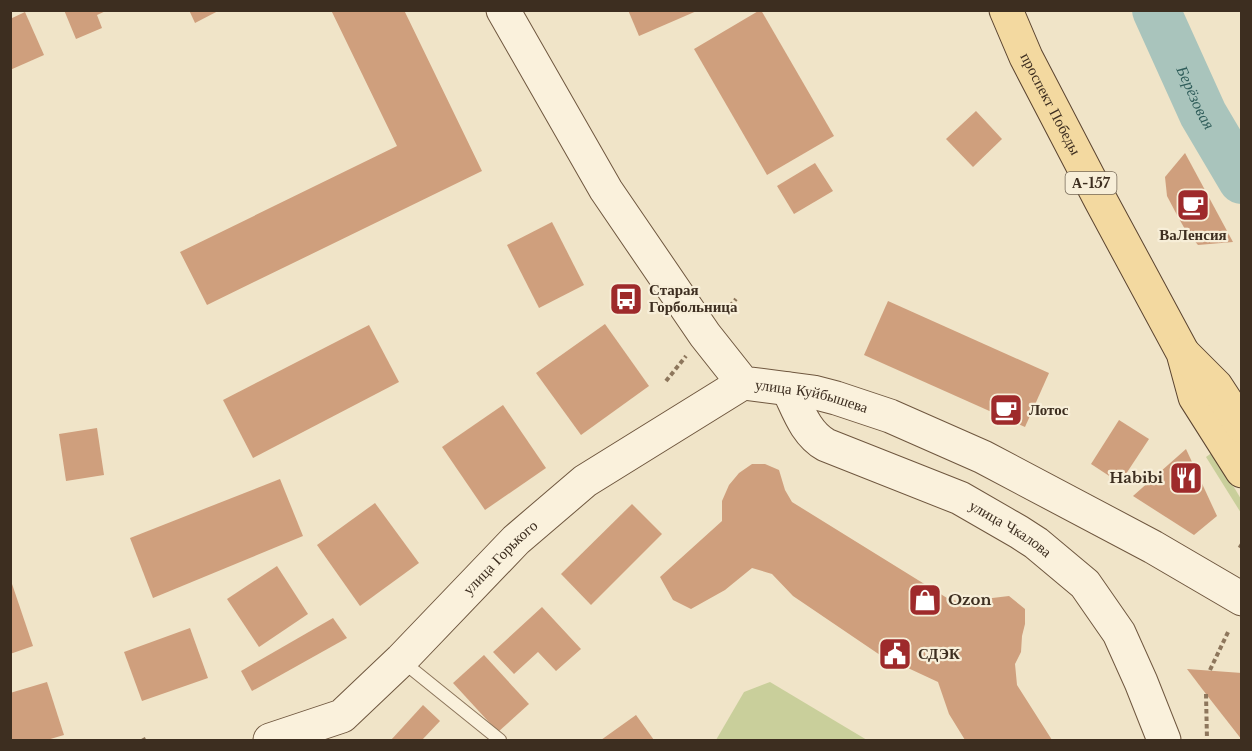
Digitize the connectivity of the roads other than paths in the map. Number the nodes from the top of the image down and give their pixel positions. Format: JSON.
{"nodes":[{"id":1,"x":503,"y":10,"type":"edge"},
{"id":2,"x":1006,"y":10,"type":"edge"},
{"id":3,"x":1183,"y":353,"type":"junction"},
{"id":4,"x":743,"y":383,"type":"junction"},
{"id":5,"x":788,"y":389,"type":"junction"},
{"id":6,"x":1242,"y":426,"type":"edge"},
{"id":7,"x":1242,"y":471,"type":"edge"},
{"id":8,"x":1242,"y":599,"type":"edge"},
{"id":9,"x":401,"y":660,"type":"junction"},
{"id":10,"x":270,"y":741,"type":"edge"},
{"id":11,"x":500,"y":741,"type":"edge"},
{"id":12,"x":1164,"y":741,"type":"edge"}],
"edges":[{"from":1,"to":4,"type":"main road","name":"улица Куйбышева"},
{"from":2,"to":3,"type":"main road","name":"проспект Победы","number":"А-157"},
{"from":3,"to":6,"type":"main road"},
{"from":3,"to":7,"type":"main road"},
{"from":4,"to":5,"type":"main road","name":"улица Куйбышева"},
{"from":4,"to":9,"type":"main road","name":"улица Горького"},
{"from":5,"to":8,"type":"main road","name":"улица Куйбышева"},
{"from":5,"to":12,"type":"main road","name":"улица Чкалова"},
{"from":9,"to":10,"type":"main road","name":"улица Горького"},
{"from":9,"to":11,"type":"lane"}]}
